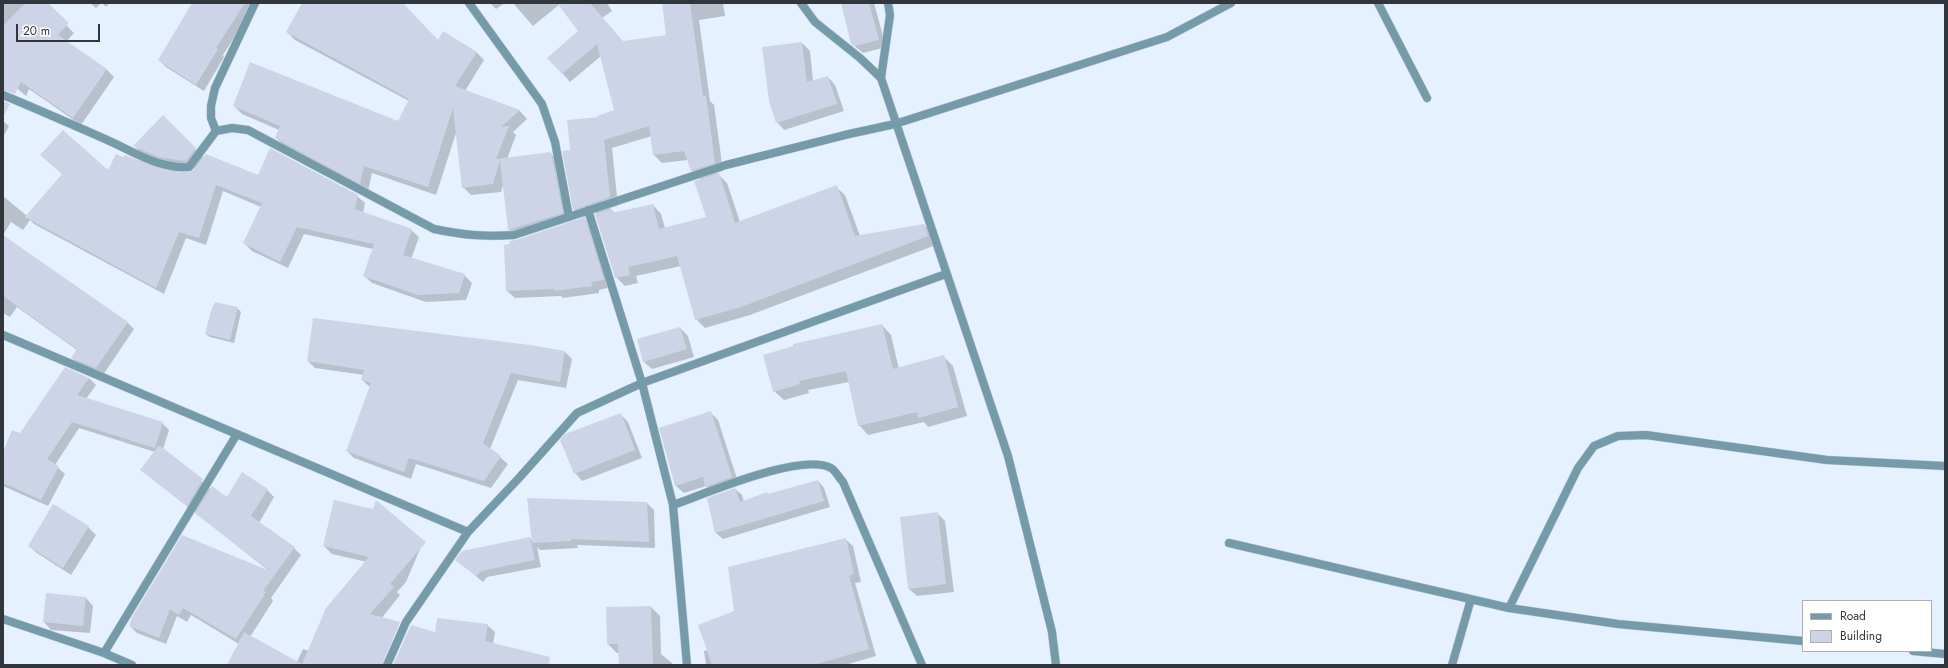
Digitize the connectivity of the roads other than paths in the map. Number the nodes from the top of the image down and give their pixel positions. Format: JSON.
{"nodes":[{"id":1,"x":255,"y":3,"type":"edge"},
{"id":2,"x":469,"y":3,"type":"edge"},
{"id":3,"x":801,"y":3,"type":"edge"},
{"id":4,"x":888,"y":3,"type":"edge"},
{"id":5,"x":1231,"y":3,"type":"edge"},
{"id":6,"x":1378,"y":3,"type":"edge"},
{"id":7,"x":881,"y":78,"type":"junction"},
{"id":8,"x":3,"y":95,"type":"edge"},
{"id":9,"x":1427,"y":98,"type":"dead end"},
{"id":10,"x":895,"y":124,"type":"junction"},
{"id":11,"x":216,"y":131,"type":"junction"},
{"id":12,"x":588,"y":210,"type":"junction"},
{"id":13,"x":570,"y":217,"type":"junction"},
{"id":14,"x":946,"y":274,"type":"junction"},
{"id":15,"x":3,"y":335,"type":"edge"},
{"id":16,"x":642,"y":383,"type":"junction"},
{"id":17,"x":237,"y":434,"type":"junction"},
{"id":18,"x":1945,"y":466,"type":"edge"},
{"id":19,"x":673,"y":505,"type":"junction"},
{"id":20,"x":468,"y":532,"type":"junction"},
{"id":21,"x":1229,"y":543,"type":"dead end"},
{"id":22,"x":1471,"y":599,"type":"junction"},
{"id":23,"x":1509,"y":608,"type":"junction"},
{"id":24,"x":3,"y":621,"type":"edge"},
{"id":25,"x":1802,"y":641,"type":"edge"},
{"id":26,"x":1924,"y":652,"type":"edge"},
{"id":27,"x":104,"y":653,"type":"junction"},
{"id":28,"x":1945,"y":654,"type":"edge"},
{"id":29,"x":132,"y":665,"type":"edge"},
{"id":30,"x":387,"y":665,"type":"edge"},
{"id":31,"x":687,"y":665,"type":"edge"},
{"id":32,"x":922,"y":665,"type":"edge"},
{"id":33,"x":1056,"y":665,"type":"edge"},
{"id":34,"x":1452,"y":665,"type":"edge"}],
"edges":[{"from":1,"to":11,"type":"street"},
{"from":2,"to":13,"type":"street"},
{"from":3,"to":7,"type":"street"},
{"from":4,"to":7,"type":"street"},
{"from":5,"to":10,"type":"street"},
{"from":6,"to":9,"type":"street"},
{"from":7,"to":10,"type":"street"},
{"from":8,"to":11,"type":"street"},
{"from":10,"to":12,"type":"street"},
{"from":10,"to":14,"type":"street"},
{"from":11,"to":13,"type":"street"},
{"from":12,"to":13,"type":"street"},
{"from":12,"to":16,"type":"street"},
{"from":14,"to":16,"type":"street"},
{"from":14,"to":33,"type":"street"},
{"from":15,"to":17,"type":"street"},
{"from":16,"to":19,"type":"street"},
{"from":16,"to":20,"type":"street"},
{"from":17,"to":20,"type":"street"},
{"from":17,"to":27,"type":"street"},
{"from":18,"to":23,"type":"street"},
{"from":19,"to":31,"type":"street"},
{"from":19,"to":32,"type":"street"},
{"from":20,"to":30,"type":"street"},
{"from":21,"to":22,"type":"street"},
{"from":22,"to":23,"type":"street"},
{"from":22,"to":34,"type":"street"},
{"from":23,"to":25,"type":"street"},
{"from":24,"to":27,"type":"street"},
{"from":26,"to":28,"type":"street"},
{"from":27,"to":29,"type":"street"}]}
